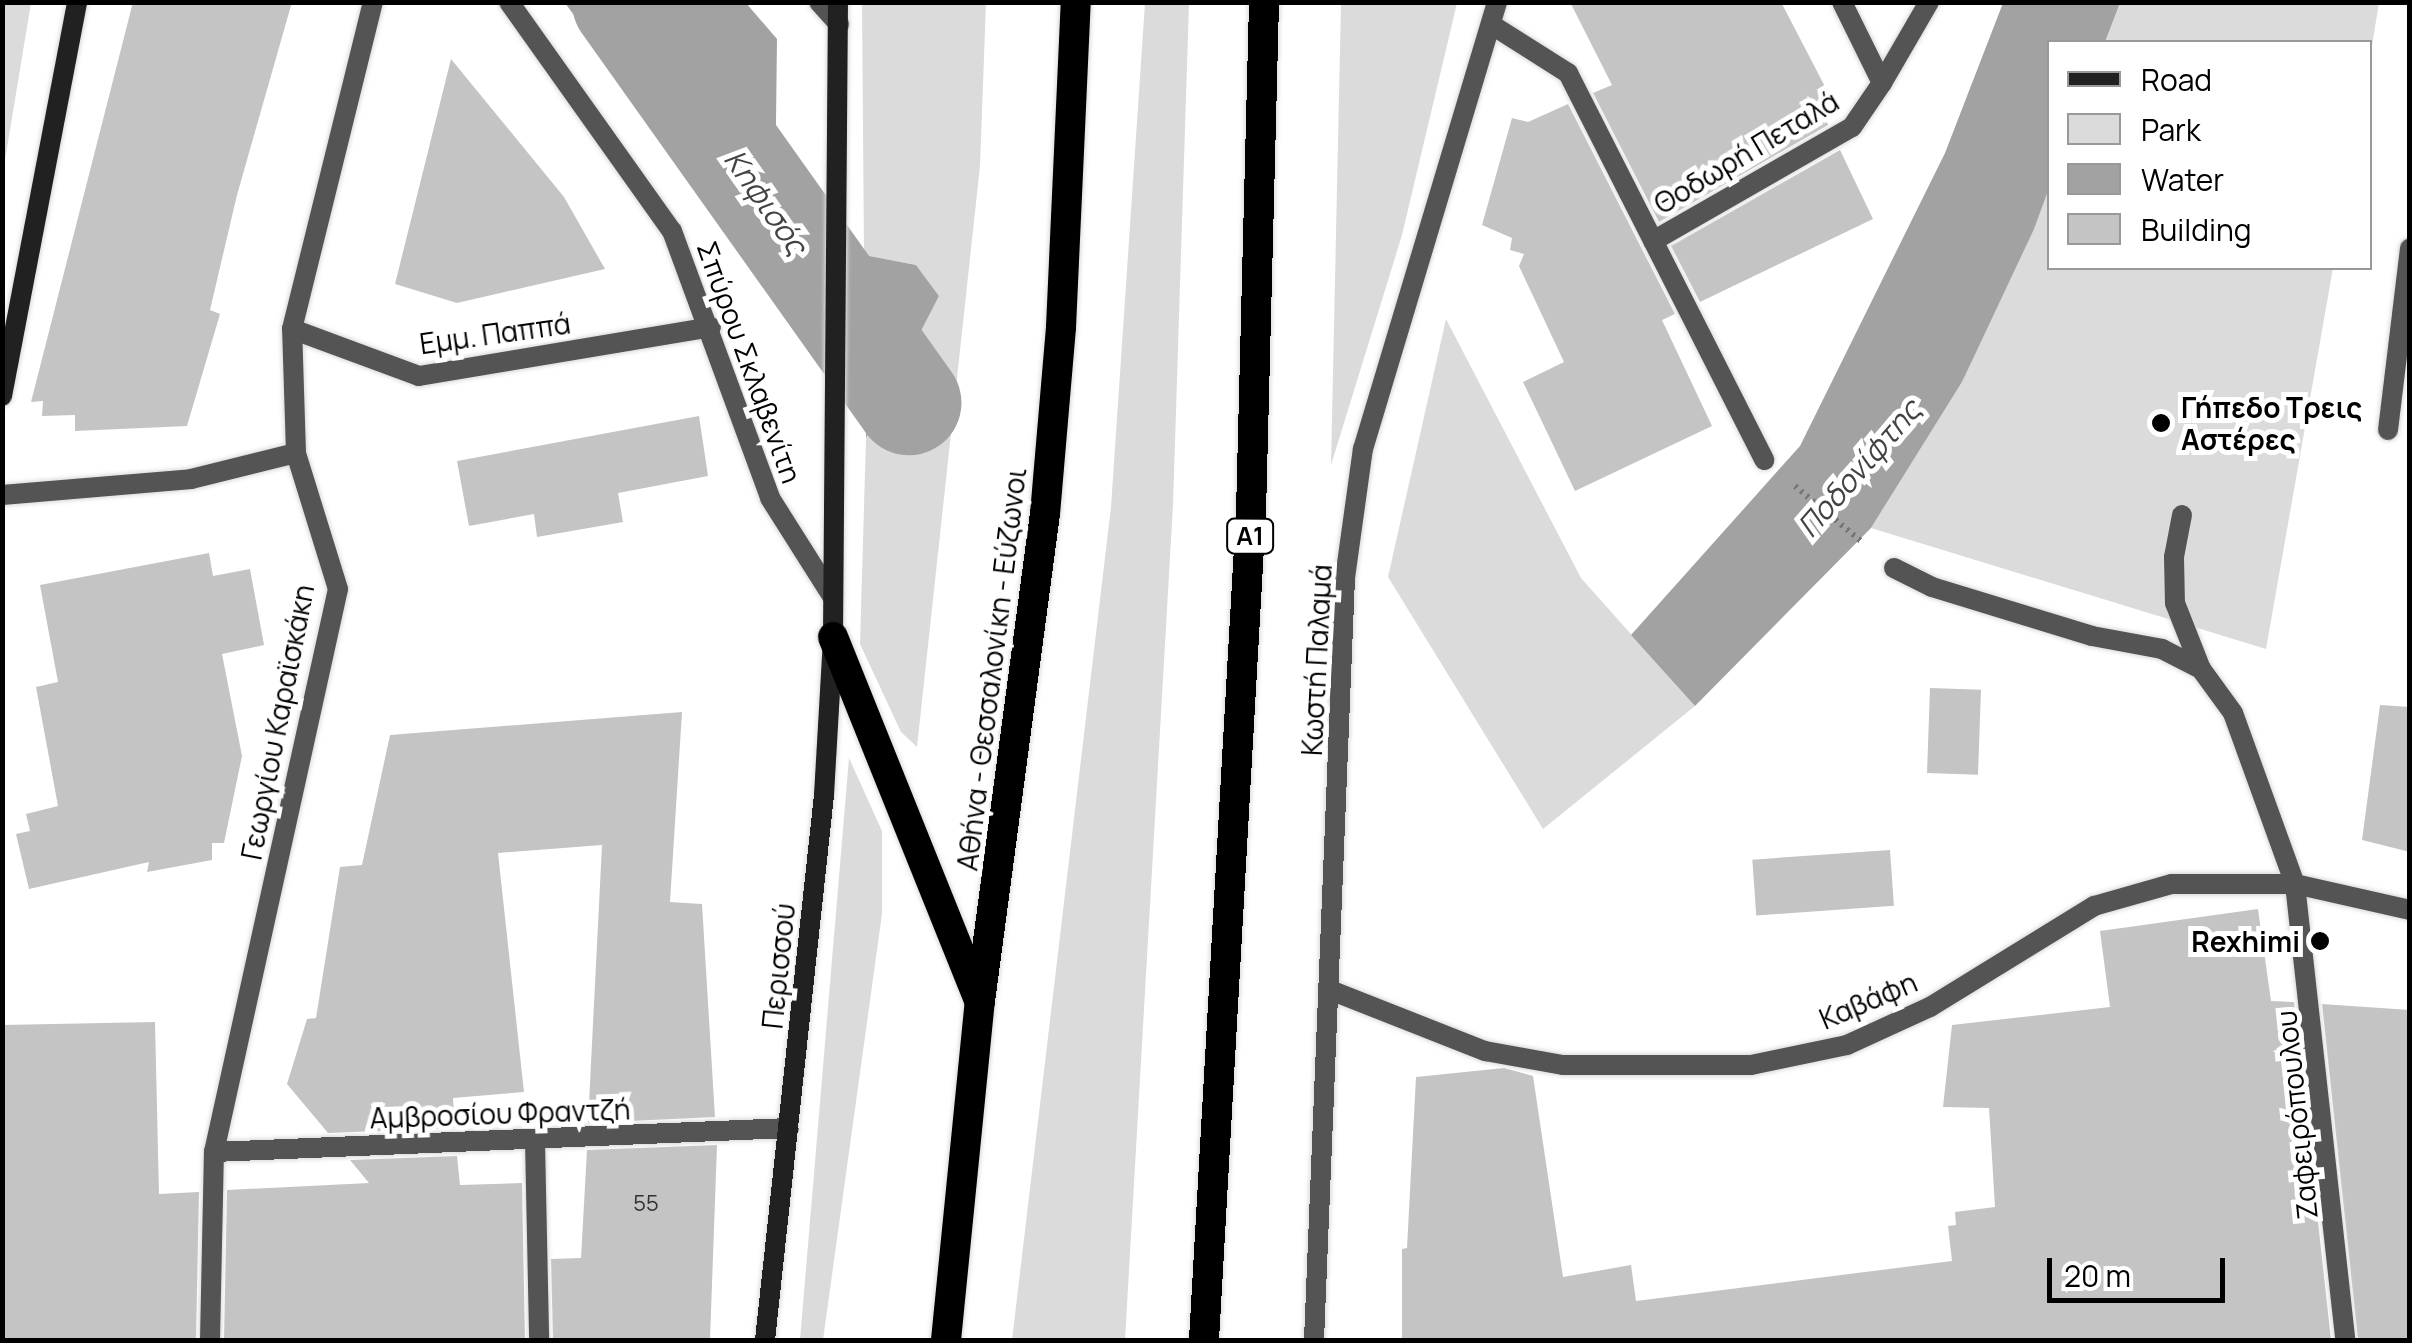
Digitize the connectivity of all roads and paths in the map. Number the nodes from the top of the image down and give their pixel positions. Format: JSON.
{"nodes":[{"id":1,"x":77,"y":2,"type":"edge"},
{"id":2,"x":373,"y":2,"type":"edge"},
{"id":3,"x":509,"y":2,"type":"edge"},
{"id":4,"x":818,"y":2,"type":"edge"},
{"id":5,"x":838,"y":2,"type":"edge"},
{"id":6,"x":1076,"y":2,"type":"edge"},
{"id":7,"x":1264,"y":2,"type":"edge"},
{"id":8,"x":1497,"y":2,"type":"edge"},
{"id":9,"x":1842,"y":2,"type":"edge"},
{"id":10,"x":1929,"y":2,"type":"edge"},
{"id":11,"x":839,"y":24,"type":"junction"},
{"id":12,"x":1492,"y":25,"type":"junction"},
{"id":13,"x":1882,"y":84,"type":"junction"},
{"id":14,"x":1652,"y":242,"type":"junction"},
{"id":15,"x":2410,"y":248,"type":"edge"},
{"id":16,"x":711,"y":327,"type":"junction"},
{"id":17,"x":292,"y":330,"type":"junction"},
{"id":18,"x":2,"y":396,"type":"edge"},
{"id":19,"x":2388,"y":430,"type":"dead end"},
{"id":20,"x":296,"y":453,"type":"junction"},
{"id":21,"x":1764,"y":460,"type":"joint"},
{"id":22,"x":2,"y":496,"type":"edge"},
{"id":23,"x":2182,"y":515,"type":"dead end"},
{"id":24,"x":1894,"y":568,"type":"joint"},
{"id":25,"x":832,"y":596,"type":"junction"},
{"id":26,"x":833,"y":637,"type":"junction"},
{"id":27,"x":2202,"y":669,"type":"junction"},
{"id":28,"x":2295,"y":884,"type":"junction"},
{"id":29,"x":2410,"y":910,"type":"edge"},
{"id":30,"x":1330,"y":990,"type":"junction"},
{"id":31,"x":980,"y":1001,"type":"junction"},
{"id":32,"x":788,"y":1128,"type":"junction"},
{"id":33,"x":535,"y":1140,"type":"junction"},
{"id":34,"x":214,"y":1152,"type":"junction"},
{"id":35,"x":210,"y":1340,"type":"edge"},
{"id":36,"x":539,"y":1340,"type":"edge"},
{"id":37,"x":765,"y":1340,"type":"edge"},
{"id":38,"x":946,"y":1340,"type":"edge"},
{"id":39,"x":1204,"y":1340,"type":"edge"},
{"id":40,"x":1314,"y":1340,"type":"edge"},
{"id":41,"x":2345,"y":1340,"type":"edge"}],
"edges":[{"from":1,"to":18,"type":"street"},
{"from":2,"to":17,"type":"street","name":"Γεωργίου Καραϊσκάκη"},
{"from":3,"to":16,"type":"street","name":"Σπύρου Σκλαβενίτη"},
{"from":4,"to":11,"type":"street"},
{"from":5,"to":11,"type":"street"},
{"from":6,"to":31,"type":"highway","name":"Αθήνα - Θεσσαλονίκη - Εύζωνοι"},
{"from":7,"to":39,"type":"highway","number":"Α1"},
{"from":8,"to":12,"type":"street","name":"Κωστή Παλαμά"},
{"from":9,"to":13,"type":"street"},
{"from":10,"to":13,"type":"street"},
{"from":11,"to":25,"type":"street"},
{"from":12,"to":14,"type":"street","name":"Θοδωρή Πεταλά"},
{"from":12,"to":30,"type":"street","name":"Κωστή Παλαμά"},
{"from":13,"to":14,"type":"street","name":"Θοδωρή Πεταλά"},
{"from":14,"to":21,"type":"street","name":"Θοδωρή Πεταλά"},
{"from":15,"to":19,"type":"street"},
{"from":16,"to":17,"type":"street","name":"Εμμ. Παππά"},
{"from":16,"to":25,"type":"street","name":"Σπύρου Σκλαβενίτη"},
{"from":17,"to":20,"type":"street","name":"Γεωργίου Καραϊσκάκη"},
{"from":20,"to":22,"type":"street"},
{"from":20,"to":34,"type":"street","name":"Γεωργίου Καραϊσκάκη"},
{"from":21,"to":24,"type":"path"},
{"from":23,"to":27,"type":"street","name":"Ζαφειρόπουλου"},
{"from":24,"to":27,"type":"street"},
{"from":25,"to":26,"type":"street","name":"Περισσού"},
{"from":26,"to":31,"type":"highway"},
{"from":26,"to":32,"type":"street","name":"Περισσού"},
{"from":27,"to":28,"type":"street","name":"Ζαφειρόπουλου"},
{"from":28,"to":29,"type":"street","name":"Καβάφη"},
{"from":28,"to":30,"type":"street","name":"Καβάφη"},
{"from":28,"to":41,"type":"street","name":"Ζαφειρόπουλου"},
{"from":30,"to":40,"type":"street","name":"Κωστή Παλαμά"},
{"from":31,"to":38,"type":"highway","name":"Αθήνα - Θεσσαλονίκη - Εύζωνοι"},
{"from":32,"to":33,"type":"street","name":"Αμβροσίου Φραντζή"},
{"from":32,"to":37,"type":"street","name":"Περισσού"},
{"from":33,"to":34,"type":"street","name":"Αμβροσίου Φραντζή"},
{"from":33,"to":36,"type":"street"},
{"from":34,"to":35,"type":"street","name":"Γεωργίου Καραϊσκάκη"}]}
